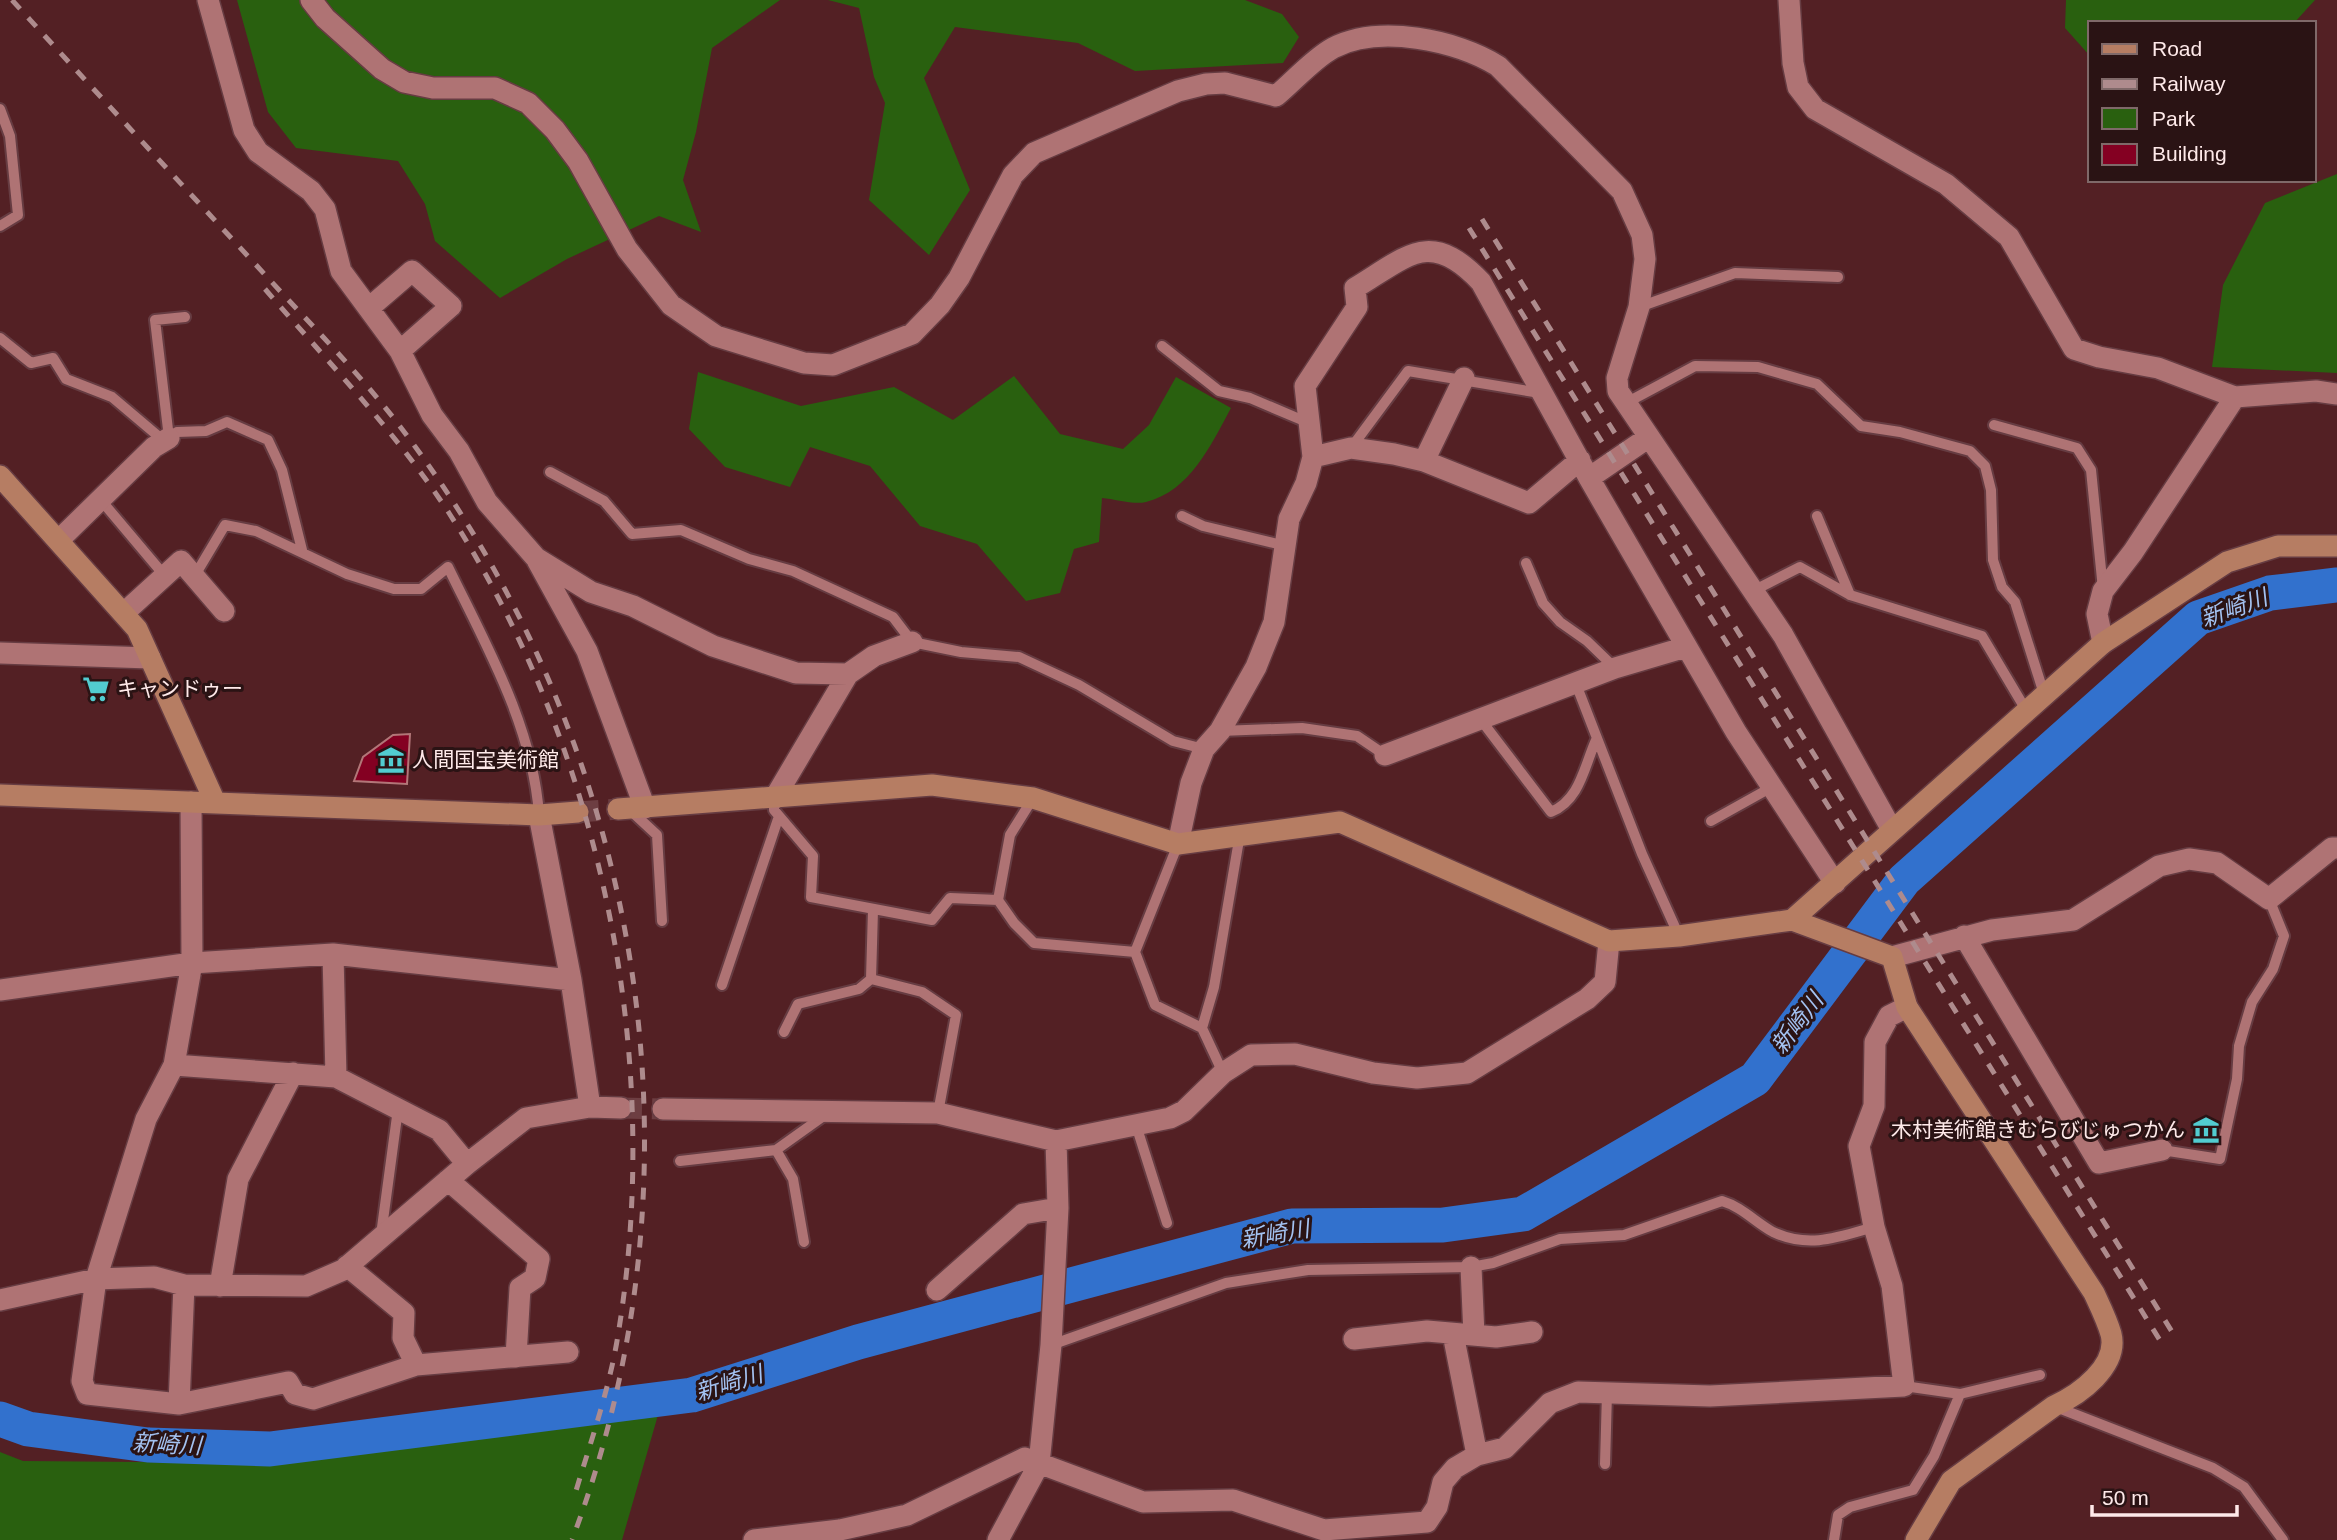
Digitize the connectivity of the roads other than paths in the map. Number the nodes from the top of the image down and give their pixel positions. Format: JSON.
{"nodes":[{"id":1,"x":208,"y":0,"type":"edge"},
{"id":2,"x":310,"y":0,"type":"edge"},
{"id":3,"x":1789,"y":0,"type":"edge"},
{"id":4,"x":0,"y":109,"type":"edge"},
{"id":5,"x":0,"y":226,"type":"edge"},
{"id":6,"x":1838,"y":277,"type":"dead end"},
{"id":7,"x":1640,"y":307,"type":"junction"},
{"id":8,"x":369,"y":308,"type":"junction"},
{"id":9,"x":185,"y":317,"type":"dead end"},
{"id":10,"x":0,"y":338,"type":"edge"},
{"id":11,"x":1162,"y":346,"type":"dead end"},
{"id":12,"x":400,"y":351,"type":"junction"},
{"id":13,"x":1464,"y":378,"type":"junction"},
{"id":14,"x":1543,"y":393,"type":"junction"},
{"id":15,"x":2337,"y":394,"type":"edge"},
{"id":16,"x":2235,"y":397,"type":"junction"},
{"id":17,"x":1626,"y":403,"type":"junction"},
{"id":18,"x":1312,"y":425,"type":"junction"},
{"id":19,"x":1994,"y":425,"type":"dead end"},
{"id":20,"x":1649,"y":437,"type":"junction"},
{"id":21,"x":166,"y":439,"type":"junction"},
{"id":22,"x":1351,"y":448,"type":"junction"},
{"id":23,"x":1313,"y":457,"type":"junction"},
{"id":24,"x":1424,"y":461,"type":"junction"},
{"id":25,"x":1585,"y":469,"type":"junction"},
{"id":26,"x":551,"y":472,"type":"dead end"},
{"id":27,"x":0,"y":476,"type":"edge"},
{"id":28,"x":100,"y":499,"type":"junction"},
{"id":29,"x":1182,"y":516,"type":"dead end"},
{"id":30,"x":1817,"y":516,"type":"dead end"},
{"id":31,"x":60,"y":539,"type":"junction"},
{"id":32,"x":1286,"y":545,"type":"junction"},
{"id":33,"x":2337,"y":546,"type":"edge"},
{"id":34,"x":302,"y":550,"type":"junction"},
{"id":35,"x":536,"y":558,"type":"junction"},
{"id":36,"x":1526,"y":563,"type":"dead end"},
{"id":37,"x":164,"y":575,"type":"junction"},
{"id":38,"x":194,"y":577,"type":"junction"},
{"id":39,"x":1753,"y":591,"type":"junction"},
{"id":40,"x":2103,"y":591,"type":"junction"},
{"id":41,"x":1850,"y":595,"type":"junction"},
{"id":42,"x":224,"y":611,"type":"dead end"},
{"id":43,"x":125,"y":612,"type":"junction"},
{"id":44,"x":912,"y":642,"type":"junction"},
{"id":45,"x":2104,"y":643,"type":"junction"},
{"id":46,"x":1686,"y":647,"type":"junction"},
{"id":47,"x":0,"y":653,"type":"edge"},
{"id":48,"x":150,"y":658,"type":"junction"},
{"id":49,"x":1615,"y":668,"type":"junction"},
{"id":50,"x":848,"y":674,"type":"junction"},
{"id":51,"x":1576,"y":684,"type":"junction"},
{"id":52,"x":2043,"y":694,"type":"junction"},
{"id":53,"x":2026,"y":710,"type":"junction"},
{"id":54,"x":1481,"y":720,"type":"junction"},
{"id":55,"x":1220,"y":731,"type":"junction"},
{"id":56,"x":1597,"y":740,"type":"junction"},
{"id":57,"x":1204,"y":749,"type":"junction"},
{"id":58,"x":1385,"y":755,"type":"joint"},
{"id":59,"x":1772,"y":787,"type":"junction"},
{"id":60,"x":0,"y":795,"type":"edge"},
{"id":61,"x":1033,"y":799,"type":"junction"},
{"id":62,"x":191,"y":802,"type":"junction"},
{"id":63,"x":215,"y":803,"type":"junction"},
{"id":64,"x":777,"y":808,"type":"junction"},
{"id":65,"x":631,"y":809,"type":"junction"},
{"id":66,"x":579,"y":812,"type":"tunnel mouth"},
{"id":67,"x":539,"y":815,"type":"junction"},
{"id":68,"x":1711,"y":821,"type":"dead end"},
{"id":69,"x":1892,"y":830,"type":"junction"},
{"id":70,"x":1240,"y":834,"type":"junction"},
{"id":71,"x":1178,"y":844,"type":"junction"},
{"id":72,"x":2337,"y":848,"type":"edge"},
{"id":73,"x":1835,"y":883,"type":"junction"},
{"id":74,"x":2269,"y":899,"type":"junction"},
{"id":75,"x":998,"y":900,"type":"junction"},
{"id":76,"x":873,"y":909,"type":"junction"},
{"id":77,"x":1792,"y":920,"type":"junction"},
{"id":78,"x":662,"y":921,"type":"dead end"},
{"id":79,"x":1679,"y":936,"type":"junction"},
{"id":80,"x":1964,"y":936,"type":"junction"},
{"id":81,"x":1608,"y":941,"type":"junction"},
{"id":82,"x":1135,"y":952,"type":"junction"},
{"id":83,"x":333,"y":954,"type":"junction"},
{"id":84,"x":1886,"y":955,"type":"junction"},
{"id":85,"x":192,"y":963,"type":"junction"},
{"id":86,"x":871,"y":979,"type":"junction"},
{"id":87,"x":571,"y":980,"type":"junction"},
{"id":88,"x":722,"y":985,"type":"dead end"},
{"id":89,"x":0,"y":990,"type":"edge"},
{"id":90,"x":1907,"y":1007,"type":"junction"},
{"id":91,"x":1202,"y":1028,"type":"junction"},
{"id":92,"x":784,"y":1032,"type":"dead end"},
{"id":93,"x":174,"y":1065,"type":"junction"},
{"id":94,"x":293,"y":1073,"type":"junction"},
{"id":95,"x":1223,"y":1073,"type":"junction"},
{"id":96,"x":335,"y":1077,"type":"junction"},
{"id":97,"x":590,"y":1107,"type":"junction"},
{"id":98,"x":621,"y":1108,"type":"tunnel mouth"},
{"id":99,"x":398,"y":1109,"type":"junction"},
{"id":100,"x":663,"y":1109,"type":"tunnel mouth"},
{"id":101,"x":937,"y":1112,"type":"junction"},
{"id":102,"x":828,"y":1113,"type":"junction"},
{"id":103,"x":1136,"y":1125,"type":"junction"},
{"id":104,"x":1056,"y":1141,"type":"junction"},
{"id":105,"x":776,"y":1150,"type":"junction"},
{"id":106,"x":2162,"y":1150,"type":"joint"},
{"id":107,"x":680,"y":1161,"type":"dead end"},
{"id":108,"x":467,"y":1164,"type":"junction"},
{"id":109,"x":448,"y":1180,"type":"junction"},
{"id":110,"x":1058,"y":1208,"type":"junction"},
{"id":111,"x":1167,"y":1223,"type":"dead end"},
{"id":112,"x":1874,"y":1227,"type":"junction"},
{"id":113,"x":380,"y":1238,"type":"junction"},
{"id":114,"x":804,"y":1242,"type":"dead end"},
{"id":115,"x":347,"y":1266,"type":"junction"},
{"id":116,"x":1471,"y":1268,"type":"junction"},
{"id":117,"x":96,"y":1279,"type":"junction"},
{"id":118,"x":184,"y":1285,"type":"junction"},
{"id":119,"x":220,"y":1286,"type":"junction"},
{"id":120,"x":937,"y":1290,"type":"dead end"},
{"id":121,"x":0,"y":1300,"type":"edge"},
{"id":122,"x":1532,"y":1332,"type":"dead end"},
{"id":123,"x":1464,"y":1334,"type":"junction"},
{"id":124,"x":1052,"y":1336,"type":"junction"},
{"id":125,"x":1354,"y":1339,"type":"dead end"},
{"id":126,"x":568,"y":1352,"type":"dead end"},
{"id":127,"x":516,"y":1357,"type":"junction"},
{"id":128,"x":416,"y":1365,"type":"junction"},
{"id":129,"x":2040,"y":1375,"type":"dead end"},
{"id":130,"x":1904,"y":1386,"type":"junction"},
{"id":131,"x":1608,"y":1393,"type":"junction"},
{"id":132,"x":1961,"y":1394,"type":"junction"},
{"id":133,"x":179,"y":1404,"type":"junction"},
{"id":134,"x":2054,"y":1406,"type":"junction"},
{"id":135,"x":1477,"y":1455,"type":"junction"},
{"id":136,"x":1039,"y":1464,"type":"junction"},
{"id":137,"x":1605,"y":1464,"type":"dead end"},
{"id":138,"x":754,"y":1540,"type":"edge"},
{"id":139,"x":999,"y":1540,"type":"edge"},
{"id":140,"x":1834,"y":1540,"type":"edge"},
{"id":141,"x":1916,"y":1540,"type":"edge"},
{"id":142,"x":2283,"y":1540,"type":"edge"}],
"edges":[{"from":1,"to":8,"type":"street"},
{"from":2,"to":7,"type":"street"},
{"from":3,"to":16,"type":"street"},
{"from":4,"to":5,"type":"lane"},
{"from":6,"to":7,"type":"lane"},
{"from":7,"to":17,"type":"street"},
{"from":8,"to":12,"type":"street"},
{"from":8,"to":12,"type":"street"},
{"from":9,"to":21,"type":"lane"},
{"from":10,"to":21,"type":"lane"},
{"from":11,"to":18,"type":"lane"},
{"from":12,"to":35,"type":"street"},
{"from":13,"to":14,"type":"lane"},
{"from":13,"to":22,"type":"lane"},
{"from":13,"to":24,"type":"street"},
{"from":14,"to":18,"type":"street"},
{"from":14,"to":25,"type":"street"},
{"from":15,"to":16,"type":"street"},
{"from":16,"to":40,"type":"street"},
{"from":17,"to":20,"type":"street"},
{"from":17,"to":52,"type":"lane"},
{"from":18,"to":23,"type":"street"},
{"from":19,"to":40,"type":"lane"},
{"from":20,"to":25,"type":"street"},
{"from":20,"to":39,"type":"street"},
{"from":21,"to":28,"type":"street"},
{"from":21,"to":34,"type":"lane"},
{"from":22,"to":23,"type":"street"},
{"from":22,"to":24,"type":"street"},
{"from":23,"to":32,"type":"street"},
{"from":24,"to":25,"type":"street"},
{"from":25,"to":46,"type":"street"},
{"from":26,"to":44,"type":"lane"},
{"from":27,"to":31,"type":"street"},
{"from":28,"to":31,"type":"street"},
{"from":28,"to":37,"type":"lane"},
{"from":29,"to":32,"type":"lane"},
{"from":30,"to":41,"type":"lane"},
{"from":31,"to":43,"type":"street"},
{"from":32,"to":55,"type":"street"},
{"from":33,"to":45,"type":"street"},
{"from":34,"to":38,"type":"lane"},
{"from":34,"to":67,"type":"lane"},
{"from":35,"to":50,"type":"street"},
{"from":35,"to":65,"type":"street"},
{"from":36,"to":49,"type":"lane"},
{"from":37,"to":38,"type":"street"},
{"from":37,"to":43,"type":"street"},
{"from":38,"to":42,"type":"street"},
{"from":39,"to":41,"type":"lane"},
{"from":39,"to":69,"type":"street"},
{"from":40,"to":45,"type":"street"},
{"from":41,"to":53,"type":"lane"},
{"from":43,"to":48,"type":"street"},
{"from":44,"to":50,"type":"street"},
{"from":44,"to":57,"type":"lane"},
{"from":45,"to":52,"type":"street"},
{"from":46,"to":49,"type":"street"},
{"from":46,"to":59,"type":"street"},
{"from":47,"to":48,"type":"street"},
{"from":48,"to":63,"type":"street"},
{"from":49,"to":51,"type":"street"},
{"from":50,"to":64,"type":"street"},
{"from":51,"to":54,"type":"street"},
{"from":51,"to":56,"type":"lane"},
{"from":52,"to":53,"type":"street"},
{"from":53,"to":69,"type":"street"},
{"from":54,"to":56,"type":"lane"},
{"from":54,"to":58,"type":"street"},
{"from":55,"to":57,"type":"street"},
{"from":55,"to":58,"type":"lane"},
{"from":56,"to":79,"type":"lane"},
{"from":57,"to":71,"type":"street"},
{"from":59,"to":68,"type":"lane"},
{"from":59,"to":73,"type":"street"},
{"from":60,"to":62,"type":"street"},
{"from":61,"to":64,"type":"street"},
{"from":61,"to":71,"type":"street"},
{"from":61,"to":75,"type":"lane"},
{"from":62,"to":63,"type":"street"},
{"from":62,"to":85,"type":"street"},
{"from":63,"to":67,"type":"street"},
{"from":64,"to":65,"type":"street"},
{"from":64,"to":76,"type":"lane"},
{"from":64,"to":88,"type":"lane"},
{"from":65,"to":78,"type":"lane"},
{"from":66,"to":67,"type":"street"},
{"from":67,"to":87,"type":"street"},
{"from":69,"to":73,"type":"street"},
{"from":70,"to":71,"type":"street"},
{"from":70,"to":81,"type":"street"},
{"from":70,"to":91,"type":"lane"},
{"from":71,"to":82,"type":"lane"},
{"from":72,"to":74,"type":"street"},
{"from":73,"to":77,"type":"street"},
{"from":74,"to":80,"type":"street"},
{"from":74,"to":106,"type":"lane"},
{"from":75,"to":76,"type":"lane"},
{"from":75,"to":82,"type":"lane"},
{"from":76,"to":86,"type":"lane"},
{"from":77,"to":79,"type":"street"},
{"from":77,"to":84,"type":"street"},
{"from":79,"to":81,"type":"street"},
{"from":80,"to":84,"type":"street"},
{"from":80,"to":106,"type":"street"},
{"from":81,"to":95,"type":"street"},
{"from":82,"to":91,"type":"lane"},
{"from":83,"to":85,"type":"street"},
{"from":83,"to":87,"type":"street"},
{"from":83,"to":96,"type":"street"},
{"from":84,"to":90,"type":"street"},
{"from":85,"to":89,"type":"street"},
{"from":85,"to":93,"type":"street"},
{"from":86,"to":92,"type":"lane"},
{"from":86,"to":101,"type":"lane"},
{"from":87,"to":97,"type":"street"},
{"from":90,"to":112,"type":"street"},
{"from":90,"to":134,"type":"street"},
{"from":91,"to":95,"type":"lane"},
{"from":93,"to":94,"type":"street"},
{"from":93,"to":117,"type":"street"},
{"from":94,"to":96,"type":"street"},
{"from":94,"to":119,"type":"street"},
{"from":95,"to":103,"type":"street"},
{"from":96,"to":99,"type":"street"},
{"from":97,"to":98,"type":"street"},
{"from":97,"to":108,"type":"street"},
{"from":99,"to":108,"type":"street"},
{"from":99,"to":113,"type":"lane"},
{"from":100,"to":102,"type":"street"},
{"from":101,"to":102,"type":"street"},
{"from":101,"to":104,"type":"street"},
{"from":102,"to":105,"type":"lane"},
{"from":103,"to":104,"type":"street"},
{"from":103,"to":111,"type":"lane"},
{"from":104,"to":110,"type":"street"},
{"from":105,"to":107,"type":"lane"},
{"from":105,"to":114,"type":"lane"},
{"from":108,"to":109,"type":"street"},
{"from":109,"to":113,"type":"street"},
{"from":109,"to":127,"type":"street"},
{"from":110,"to":120,"type":"street"},
{"from":110,"to":124,"type":"street"},
{"from":112,"to":116,"type":"lane"},
{"from":112,"to":130,"type":"street"},
{"from":113,"to":115,"type":"street"},
{"from":115,"to":119,"type":"street"},
{"from":115,"to":128,"type":"street"},
{"from":116,"to":123,"type":"street"},
{"from":116,"to":124,"type":"lane"},
{"from":117,"to":118,"type":"street"},
{"from":117,"to":121,"type":"street"},
{"from":117,"to":133,"type":"street"},
{"from":118,"to":119,"type":"street"},
{"from":118,"to":133,"type":"street"},
{"from":122,"to":123,"type":"street"},
{"from":123,"to":125,"type":"street"},
{"from":123,"to":135,"type":"street"},
{"from":124,"to":136,"type":"street"},
{"from":126,"to":127,"type":"street"},
{"from":127,"to":128,"type":"street"},
{"from":128,"to":133,"type":"street"},
{"from":129,"to":132,"type":"lane"},
{"from":130,"to":131,"type":"street"},
{"from":130,"to":132,"type":"lane"},
{"from":131,"to":135,"type":"street"},
{"from":131,"to":137,"type":"lane"},
{"from":132,"to":140,"type":"lane"},
{"from":134,"to":141,"type":"street"},
{"from":134,"to":142,"type":"lane"},
{"from":135,"to":136,"type":"street"},
{"from":136,"to":138,"type":"street"},
{"from":136,"to":139,"type":"street"}]}
